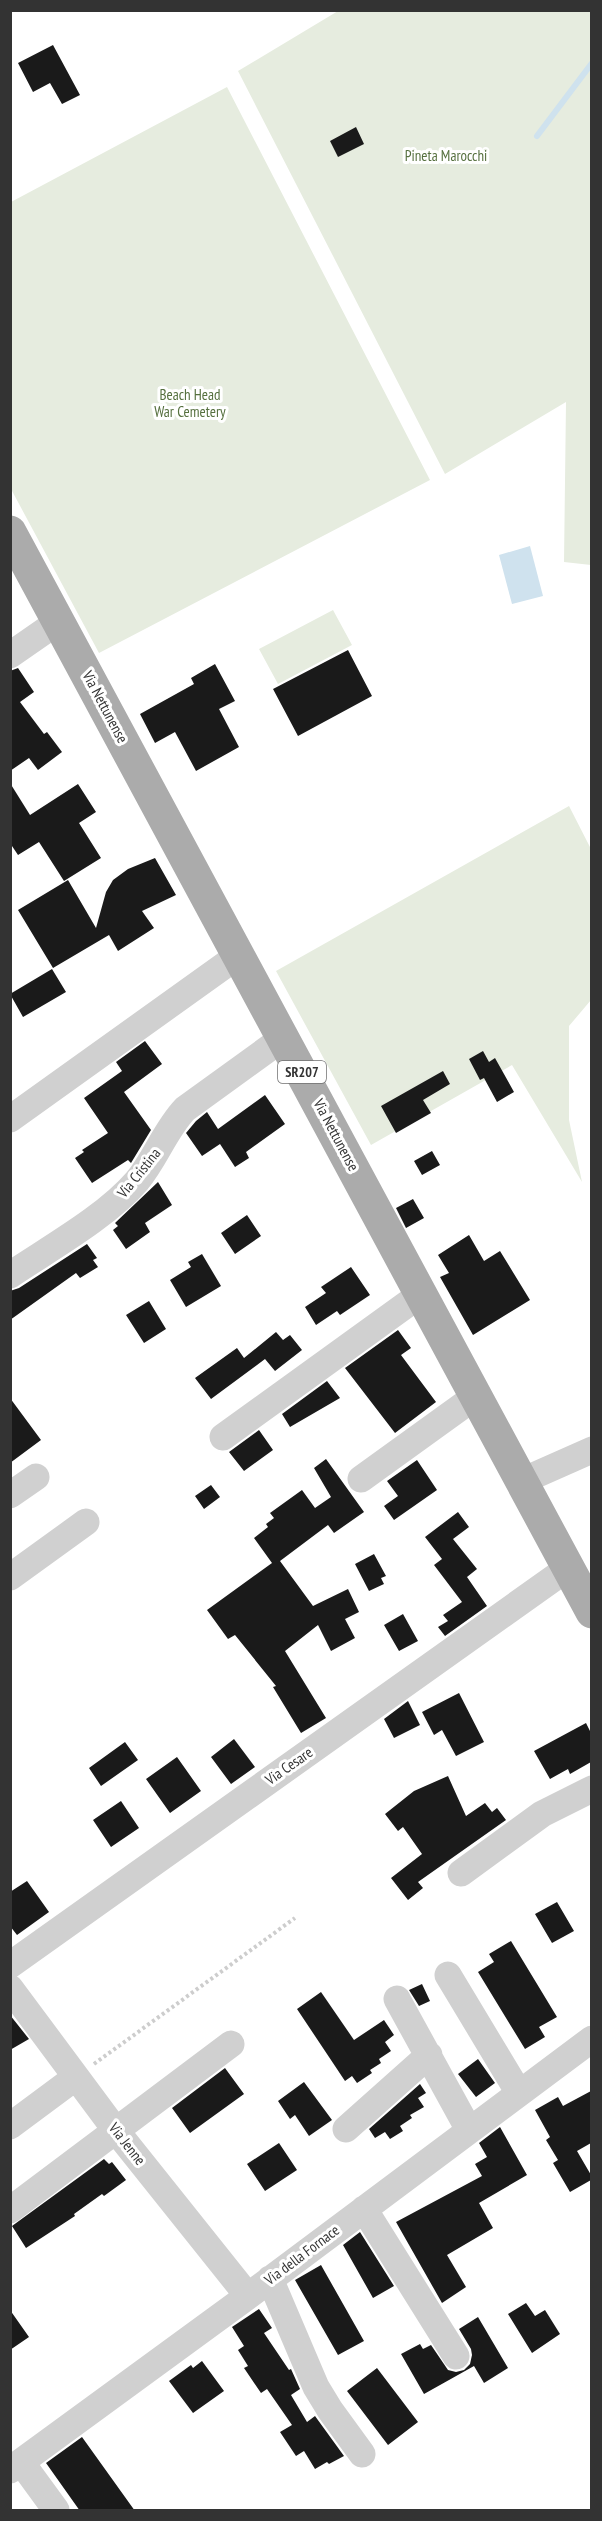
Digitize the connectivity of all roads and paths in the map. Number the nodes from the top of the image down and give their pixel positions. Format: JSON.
{"nodes":[{"id":1,"x":10,"y":532,"type":"edge"},
{"id":2,"x":59,"y":621,"type":"junction"},
{"id":3,"x":10,"y":655,"type":"edge"},
{"id":4,"x":239,"y":955,"type":"junction"},
{"id":5,"x":284,"y":1038,"type":"junction"},
{"id":6,"x":10,"y":1119,"type":"edge"},
{"id":7,"x":10,"y":1275,"type":"edge"},
{"id":8,"x":421,"y":1294,"type":"junction"},
{"id":9,"x":476,"y":1396,"type":"junction"},
{"id":10,"x":223,"y":1437,"type":"dead end"},
{"id":11,"x":591,"y":1450,"type":"edge"},
{"id":12,"x":36,"y":1477,"type":"dead end"},
{"id":13,"x":361,"y":1479,"type":"dead end"},
{"id":14,"x":522,"y":1481,"type":"junction"},
{"id":15,"x":10,"y":1495,"type":"edge"},
{"id":16,"x":86,"y":1522,"type":"dead end"},
{"id":17,"x":568,"y":1568,"type":"junction"},
{"id":18,"x":10,"y":1577,"type":"edge"},
{"id":19,"x":591,"y":1612,"type":"edge"},
{"id":20,"x":591,"y":1789,"type":"edge"},
{"id":21,"x":461,"y":1873,"type":"dead end"},
{"id":22,"x":295,"y":1918,"type":"dead end"},
{"id":23,"x":10,"y":1965,"type":"edge"},
{"id":24,"x":448,"y":1975,"type":"dead end"},
{"id":25,"x":10,"y":1988,"type":"edge"},
{"id":26,"x":397,"y":1999,"type":"dead end"},
{"id":27,"x":591,"y":2039,"type":"edge"},
{"id":28,"x":231,"y":2044,"type":"dead end"},
{"id":29,"x":429,"y":2055,"type":"junction"},
{"id":30,"x":76,"y":2077,"type":"junction"},
{"id":31,"x":519,"y":2093,"type":"junction"},
{"id":32,"x":10,"y":2126,"type":"edge"},
{"id":33,"x":346,"y":2128,"type":"dead end"},
{"id":34,"x":469,"y":2130,"type":"junction"},
{"id":35,"x":117,"y":2132,"type":"junction"},
{"id":36,"x":364,"y":2209,"type":"junction"},
{"id":37,"x":10,"y":2210,"type":"edge"},
{"id":38,"x":270,"y":2279,"type":"junction"},
{"id":39,"x":248,"y":2296,"type":"junction"},
{"id":40,"x":456,"y":2356,"type":"dead end"},
{"id":41,"x":362,"y":2454,"type":"dead end"},
{"id":42,"x":16,"y":2466,"type":"edge"},
{"id":43,"x":56,"y":2511,"type":"edge"}],
"edges":[{"from":1,"to":2,"type":"main road","name":"Via Nettunense","number":"SR207"},
{"from":2,"to":3,"type":"street"},
{"from":2,"to":4,"type":"main road","name":"Via Nettunense","number":"SR207"},
{"from":4,"to":5,"type":"main road","name":"Via Nettunense","number":"SR207"},
{"from":4,"to":6,"type":"street"},
{"from":5,"to":7,"type":"street","name":"Via Cristina"},
{"from":5,"to":8,"type":"main road","name":"Via Nettunense","number":"SR207"},
{"from":8,"to":9,"type":"main road","name":"Via Nettunense","number":"SR207"},
{"from":8,"to":10,"type":"street"},
{"from":9,"to":13,"type":"street"},
{"from":9,"to":14,"type":"main road","name":"Via Nettunense","number":"SR207"},
{"from":11,"to":14,"type":"street"},
{"from":12,"to":15,"type":"street"},
{"from":14,"to":17,"type":"main road","name":"Via Nettunense","number":"SR207"},
{"from":16,"to":18,"type":"street"},
{"from":17,"to":19,"type":"main road","name":"Via Nettunense","number":"SR207"},
{"from":17,"to":23,"type":"street","name":"Via Cesare"},
{"from":20,"to":21,"type":"street"},
{"from":22,"to":30,"type":"path"},
{"from":24,"to":31,"type":"street"},
{"from":25,"to":30,"type":"street","name":"Via Jenne"},
{"from":26,"to":29,"type":"street"},
{"from":27,"to":31,"type":"street","name":"Via della Fornace"},
{"from":28,"to":35,"type":"street"},
{"from":29,"to":33,"type":"street"},
{"from":29,"to":34,"type":"street"},
{"from":30,"to":32,"type":"street"},
{"from":30,"to":35,"type":"street","name":"Via Jenne"},
{"from":31,"to":34,"type":"street","name":"Via della Fornace"},
{"from":34,"to":36,"type":"street","name":"Via della Fornace"},
{"from":35,"to":37,"type":"street"},
{"from":35,"to":39,"type":"street","name":"Via Jenne"},
{"from":36,"to":38,"type":"street","name":"Via della Fornace"},
{"from":36,"to":40,"type":"street"},
{"from":38,"to":39,"type":"street","name":"Via della Fornace"},
{"from":38,"to":41,"type":"street"},
{"from":39,"to":42,"type":"street","name":"Via della Fornace"},
{"from":42,"to":43,"type":"street"}]}
